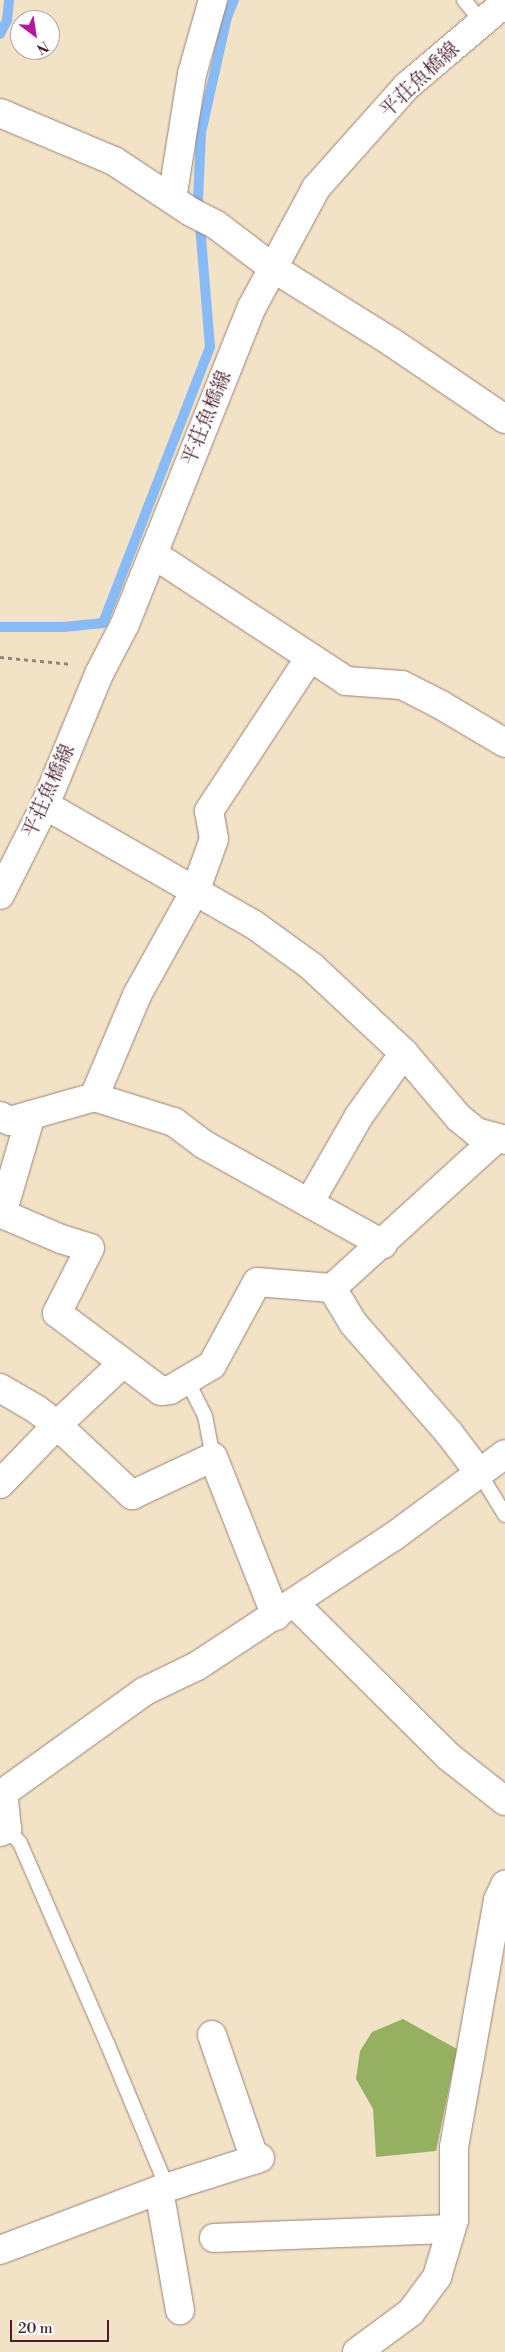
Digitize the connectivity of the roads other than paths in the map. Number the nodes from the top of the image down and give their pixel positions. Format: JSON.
{"nodes":[{"id":1,"x":214,"y":0,"type":"edge"},
{"id":2,"x":464,"y":0,"type":"edge"},
{"id":3,"x":505,"y":3,"type":"edge"},
{"id":4,"x":482,"y":22,"type":"junction"},
{"id":5,"x":0,"y":113,"type":"edge"},
{"id":6,"x":181,"y":205,"type":"junction"},
{"id":7,"x":274,"y":268,"type":"junction"},
{"id":8,"x":505,"y":419,"type":"edge"},
{"id":9,"x":153,"y":554,"type":"junction"},
{"id":10,"x":310,"y":657,"type":"junction"},
{"id":11,"x":505,"y":743,"type":"edge"},
{"id":12,"x":45,"y":805,"type":"junction"},
{"id":13,"x":196,"y":890,"type":"junction"},
{"id":14,"x":0,"y":895,"type":"edge"},
{"id":15,"x":404,"y":1054,"type":"junction"},
{"id":16,"x":94,"y":1097,"type":"junction"},
{"id":17,"x":31,"y":1115,"type":"junction"},
{"id":18,"x":0,"y":1116,"type":"edge"},
{"id":19,"x":501,"y":1140,"type":"edge"},
{"id":20,"x":309,"y":1203,"type":"junction"},
{"id":21,"x":1,"y":1213,"type":"edge"},
{"id":22,"x":383,"y":1244,"type":"junction"},
{"id":23,"x":332,"y":1288,"type":"junction"},
{"id":24,"x":122,"y":1364,"type":"junction"},
{"id":25,"x":187,"y":1380,"type":"junction"},
{"id":26,"x":0,"y":1388,"type":"edge"},
{"id":27,"x":57,"y":1424,"type":"junction"},
{"id":28,"x":505,"y":1454,"type":"edge"},
{"id":29,"x":213,"y":1457,"type":"junction"},
{"id":30,"x":480,"y":1474,"type":"junction"},
{"id":31,"x":0,"y":1484,"type":"edge"},
{"id":32,"x":505,"y":1515,"type":"edge"},
{"id":33,"x":285,"y":1609,"type":"junction"},
{"id":34,"x":505,"y":1802,"type":"edge"},
{"id":35,"x":4,"y":1830,"type":"edge"},
{"id":36,"x":505,"y":1885,"type":"edge"},
{"id":37,"x":212,"y":2035,"type":"dead end"},
{"id":38,"x":163,"y":2188,"type":"junction"},
{"id":39,"x":451,"y":2229,"type":"junction"},
{"id":40,"x":214,"y":2238,"type":"dead end"},
{"id":41,"x":0,"y":2250,"type":"edge"},
{"id":42,"x":180,"y":2310,"type":"dead end"},
{"id":43,"x":356,"y":2352,"type":"edge"}],
"edges":[{"from":1,"to":6,"type":"street"},
{"from":2,"to":4,"type":"lane"},
{"from":3,"to":4,"type":"street","name":"平荘魚橋線"},
{"from":4,"to":7,"type":"street","name":"平荘魚橋線"},
{"from":5,"to":6,"type":"street"},
{"from":6,"to":7,"type":"street"},
{"from":7,"to":8,"type":"street"},
{"from":7,"to":9,"type":"street","name":"平荘魚橋線"},
{"from":9,"to":10,"type":"street"},
{"from":9,"to":12,"type":"street","name":"平荘魚橋線"},
{"from":10,"to":11,"type":"street"},
{"from":10,"to":13,"type":"street"},
{"from":12,"to":13,"type":"street"},
{"from":12,"to":14,"type":"street","name":"平荘魚橋線"},
{"from":13,"to":15,"type":"street"},
{"from":13,"to":16,"type":"street"},
{"from":15,"to":19,"type":"street"},
{"from":15,"to":20,"type":"street"},
{"from":16,"to":17,"type":"street"},
{"from":16,"to":20,"type":"street"},
{"from":17,"to":18,"type":"street"},
{"from":17,"to":21,"type":"street"},
{"from":19,"to":22,"type":"street"},
{"from":20,"to":22,"type":"street"},
{"from":21,"to":24,"type":"street"},
{"from":22,"to":23,"type":"street"},
{"from":23,"to":25,"type":"street"},
{"from":23,"to":30,"type":"street"},
{"from":24,"to":25,"type":"street"},
{"from":24,"to":27,"type":"street"},
{"from":25,"to":29,"type":"lane"},
{"from":26,"to":27,"type":"street"},
{"from":27,"to":29,"type":"street"},
{"from":27,"to":31,"type":"street"},
{"from":28,"to":30,"type":"street"},
{"from":29,"to":33,"type":"street"},
{"from":30,"to":32,"type":"lane"},
{"from":30,"to":33,"type":"street"},
{"from":33,"to":34,"type":"street"},
{"from":33,"to":35,"type":"street"},
{"from":35,"to":38,"type":"lane"},
{"from":36,"to":39,"type":"street"},
{"from":37,"to":38,"type":"street"},
{"from":38,"to":41,"type":"street"},
{"from":38,"to":42,"type":"street"},
{"from":39,"to":40,"type":"street"},
{"from":39,"to":43,"type":"street"}]}
